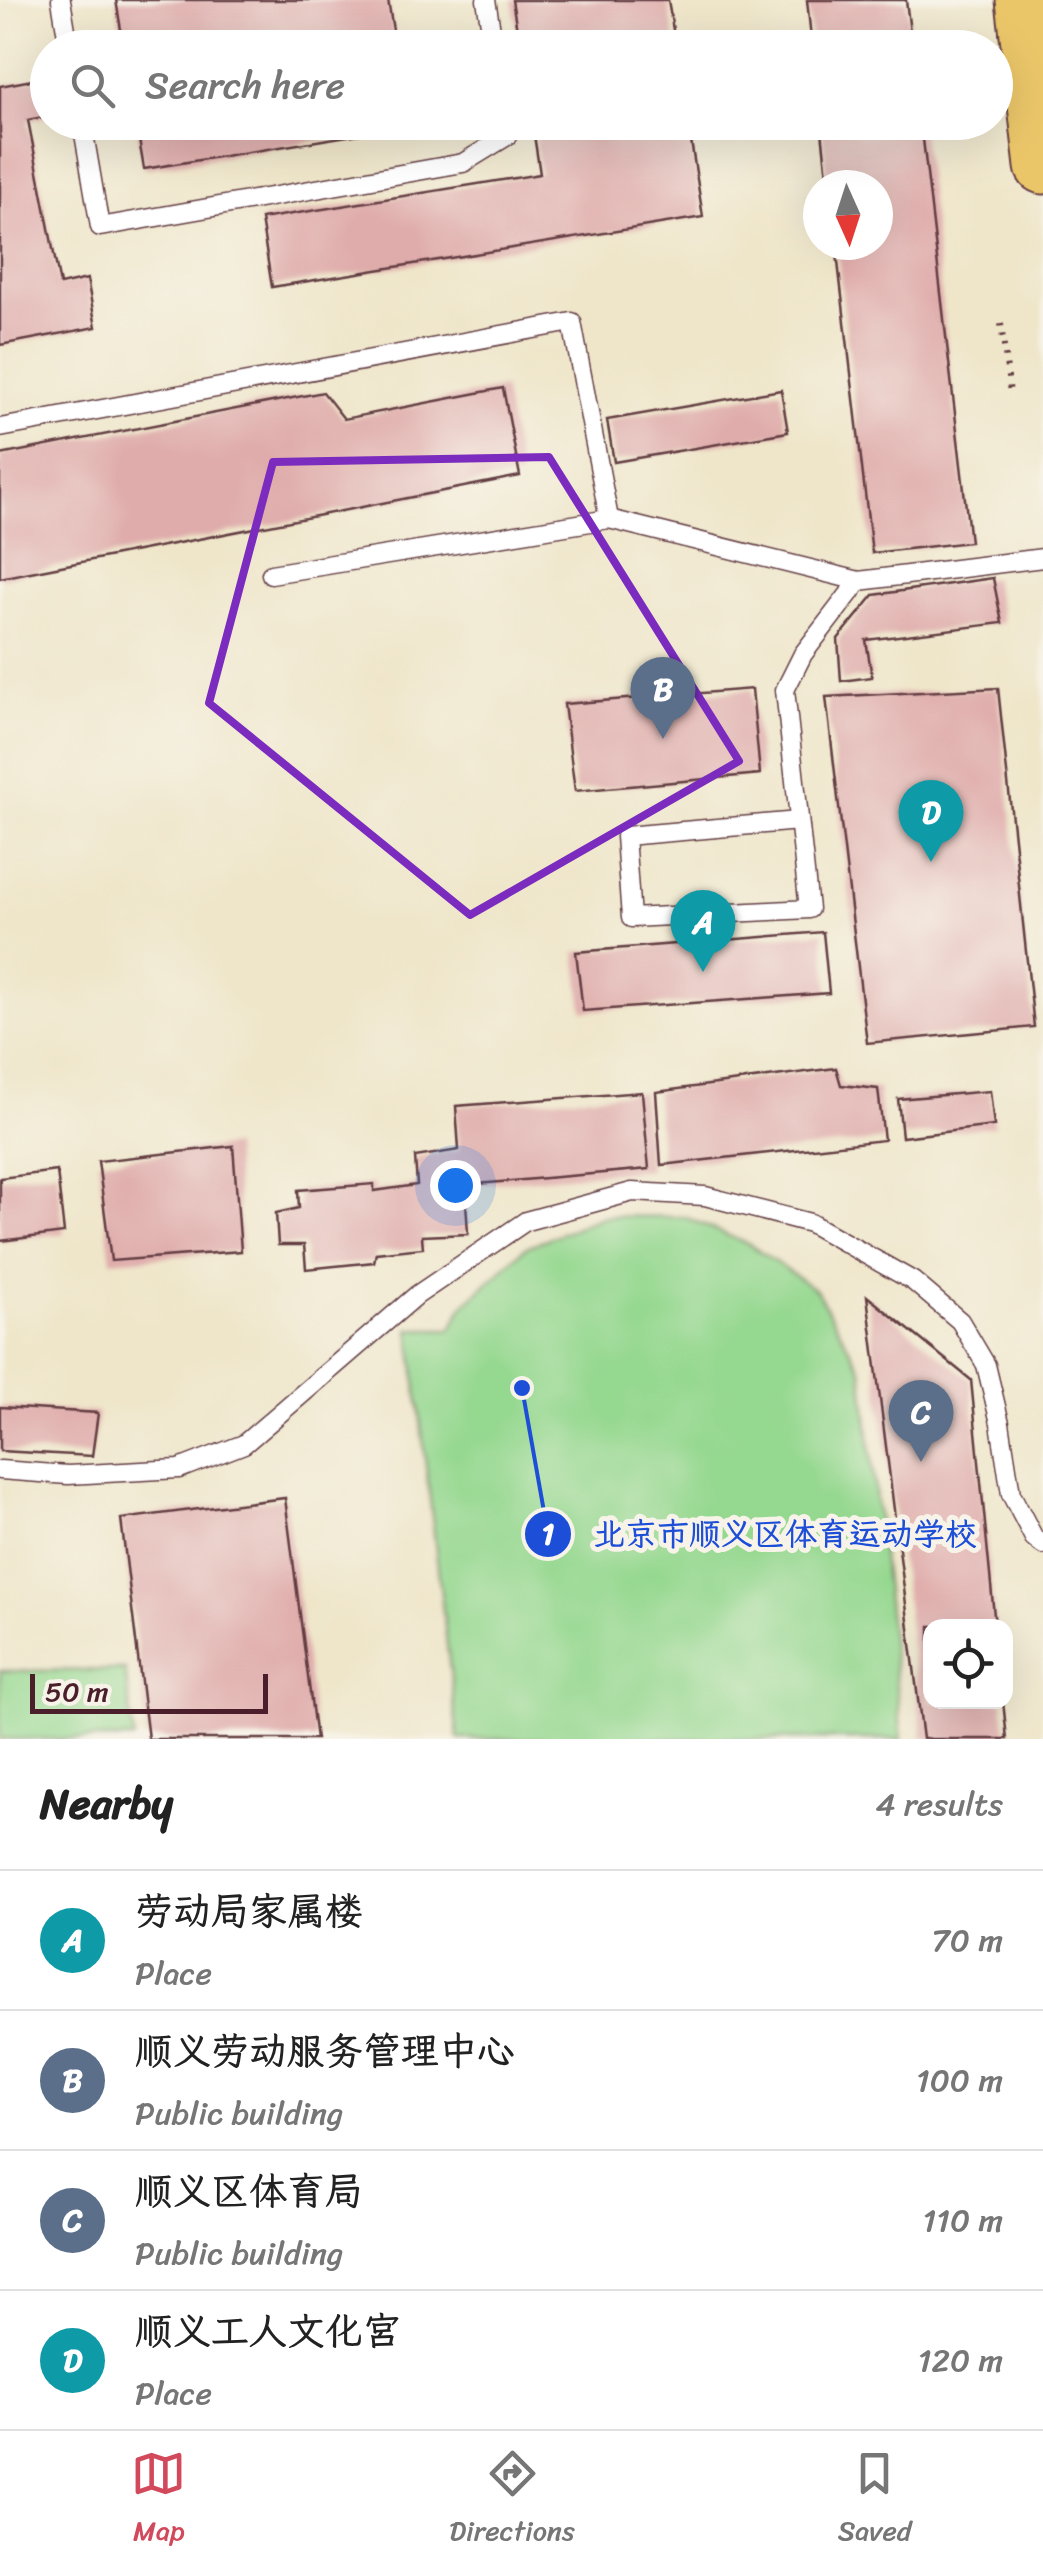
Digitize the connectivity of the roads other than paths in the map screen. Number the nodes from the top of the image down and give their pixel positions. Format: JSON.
{"nodes":[{"id":1,"x":61,"y":0,"type":"edge"},
{"id":2,"x":486,"y":0,"type":"edge"},
{"id":3,"x":1024,"y":0,"type":"edge"},
{"id":4,"x":66,"y":30,"type":"edge"},
{"id":5,"x":491,"y":30,"type":"edge"},
{"id":6,"x":85,"y":140,"type":"edge"},
{"id":7,"x":500,"y":140,"type":"edge"},
{"id":8,"x":1043,"y":166,"type":"edge"},
{"id":9,"x":0,"y":428,"type":"edge"},
{"id":10,"x":609,"y":518,"type":"junction"},
{"id":11,"x":1043,"y":558,"type":"edge"},
{"id":12,"x":271,"y":574,"type":"dead end"},
{"id":13,"x":860,"y":581,"type":"junction"},
{"id":14,"x":800,"y":821,"type":"junction"},
{"id":15,"x":0,"y":1470,"type":"edge"},
{"id":16,"x":1043,"y":1544,"type":"edge"}],
"edges":[{"from":1,"to":4,"type":"lane"},
{"from":2,"to":5,"type":"lane"},
{"from":3,"to":8,"type":"main road"},
{"from":6,"to":7,"type":"lane"},
{"from":9,"to":10,"type":"lane"},
{"from":10,"to":12,"type":"lane"},
{"from":10,"to":13,"type":"lane"},
{"from":11,"to":13,"type":"lane"},
{"from":13,"to":14,"type":"lane"},
{"from":14,"to":14,"type":"lane"},
{"from":15,"to":16,"type":"lane"}]}
